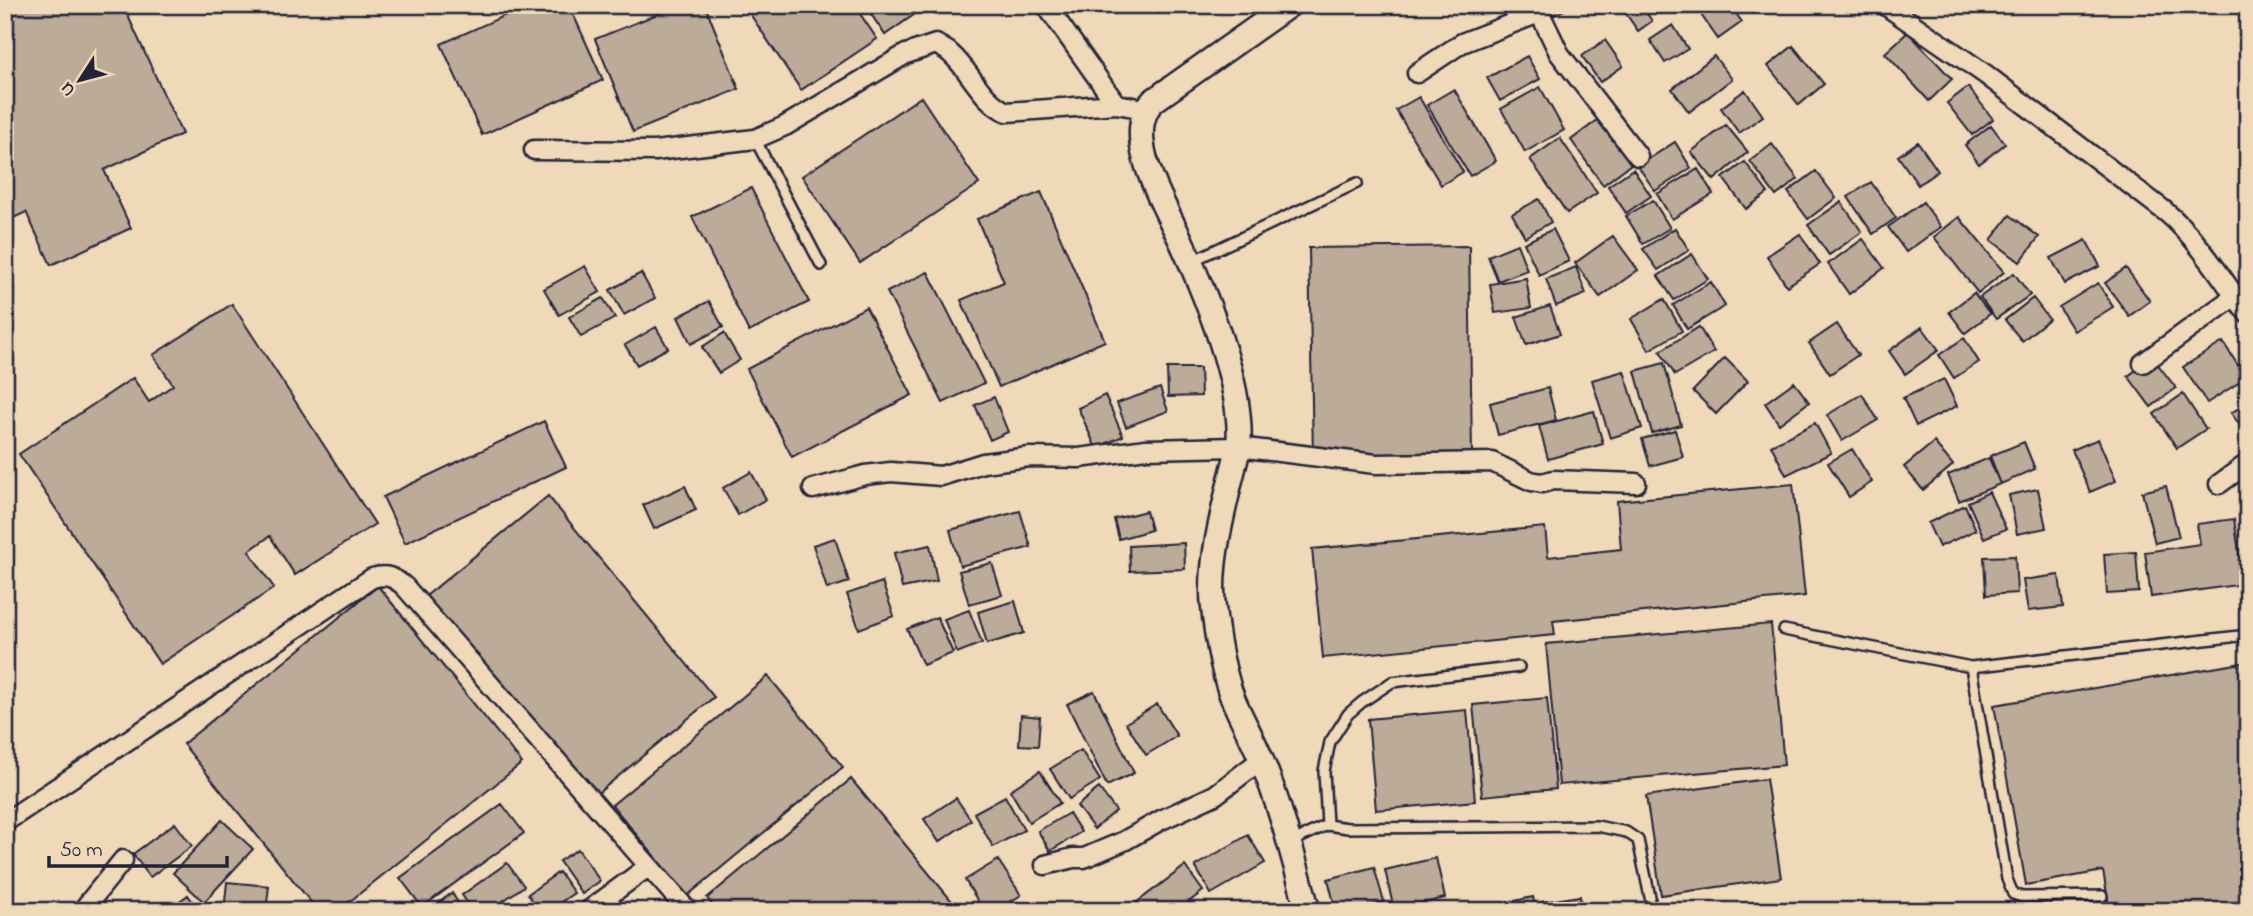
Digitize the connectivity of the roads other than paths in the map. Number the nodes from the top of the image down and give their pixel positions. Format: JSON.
{"nodes":[{"id":1,"x":1045,"y":5,"type":"edge"},
{"id":2,"x":1289,"y":5,"type":"edge"},
{"id":3,"x":1885,"y":5,"type":"edge"},
{"id":4,"x":1537,"y":9,"type":"edge"},
{"id":5,"x":1417,"y":73,"type":"dead end"},
{"id":6,"x":1116,"y":104,"type":"junction"},
{"id":7,"x":1145,"y":109,"type":"junction"},
{"id":8,"x":755,"y":139,"type":"junction"},
{"id":9,"x":534,"y":150,"type":"dead end"},
{"id":10,"x":1638,"y":156,"type":"dead end"},
{"id":11,"x":1357,"y":183,"type":"dead end"},
{"id":12,"x":1191,"y":262,"type":"junction"},
{"id":13,"x":821,"y":265,"type":"dead end"},
{"id":14,"x":2235,"y":296,"type":"junction"},
{"id":15,"x":2248,"y":314,"type":"edge"},
{"id":16,"x":2143,"y":363,"type":"dead end"},
{"id":17,"x":1238,"y":447,"type":"junction"},
{"id":18,"x":2248,"y":463,"type":"edge"},
{"id":19,"x":1636,"y":483,"type":"dead end"},
{"id":20,"x":2219,"y":484,"type":"dead end"},
{"id":21,"x":813,"y":489,"type":"dead end"},
{"id":22,"x":1784,"y":630,"type":"dead end"},
{"id":23,"x":2248,"y":635,"type":"edge"},
{"id":24,"x":1519,"y":667,"type":"dead end"},
{"id":25,"x":1971,"y":667,"type":"junction"},
{"id":26,"x":1262,"y":759,"type":"junction"},
{"id":27,"x":5,"y":822,"type":"edge"},
{"id":28,"x":1327,"y":825,"type":"junction"},
{"id":29,"x":1289,"y":843,"type":"junction"},
{"id":30,"x":123,"y":860,"type":"dead end"},
{"id":31,"x":1045,"y":865,"type":"dead end"},
{"id":32,"x":649,"y":866,"type":"junction"},
{"id":33,"x":2102,"y":896,"type":"dead end"},
{"id":34,"x":1650,"y":897,"type":"dead end"},
{"id":35,"x":82,"y":911,"type":"edge"},
{"id":36,"x":588,"y":911,"type":"edge"},
{"id":37,"x":688,"y":911,"type":"edge"},
{"id":38,"x":1308,"y":911,"type":"edge"}],
"edges":[{"from":1,"to":6,"type":"street"},
{"from":2,"to":7,"type":"street"},
{"from":3,"to":14,"type":"street"},
{"from":4,"to":5,"type":"street"},
{"from":4,"to":10,"type":"street"},
{"from":6,"to":7,"type":"street"},
{"from":6,"to":8,"type":"street"},
{"from":7,"to":12,"type":"street"},
{"from":8,"to":9,"type":"street"},
{"from":8,"to":13,"type":"lane"},
{"from":11,"to":12,"type":"lane"},
{"from":12,"to":17,"type":"street"},
{"from":14,"to":15,"type":"street"},
{"from":14,"to":16,"type":"street"},
{"from":17,"to":19,"type":"street"},
{"from":17,"to":21,"type":"street"},
{"from":17,"to":26,"type":"street"},
{"from":18,"to":20,"type":"street"},
{"from":22,"to":25,"type":"lane"},
{"from":23,"to":25,"type":"lane"},
{"from":24,"to":28,"type":"lane"},
{"from":25,"to":33,"type":"lane"},
{"from":26,"to":29,"type":"street"},
{"from":26,"to":31,"type":"street"},
{"from":27,"to":32,"type":"street"},
{"from":28,"to":29,"type":"lane"},
{"from":28,"to":34,"type":"lane"},
{"from":29,"to":38,"type":"street"},
{"from":30,"to":35,"type":"street"},
{"from":32,"to":36,"type":"street"},
{"from":32,"to":37,"type":"street"}]}
